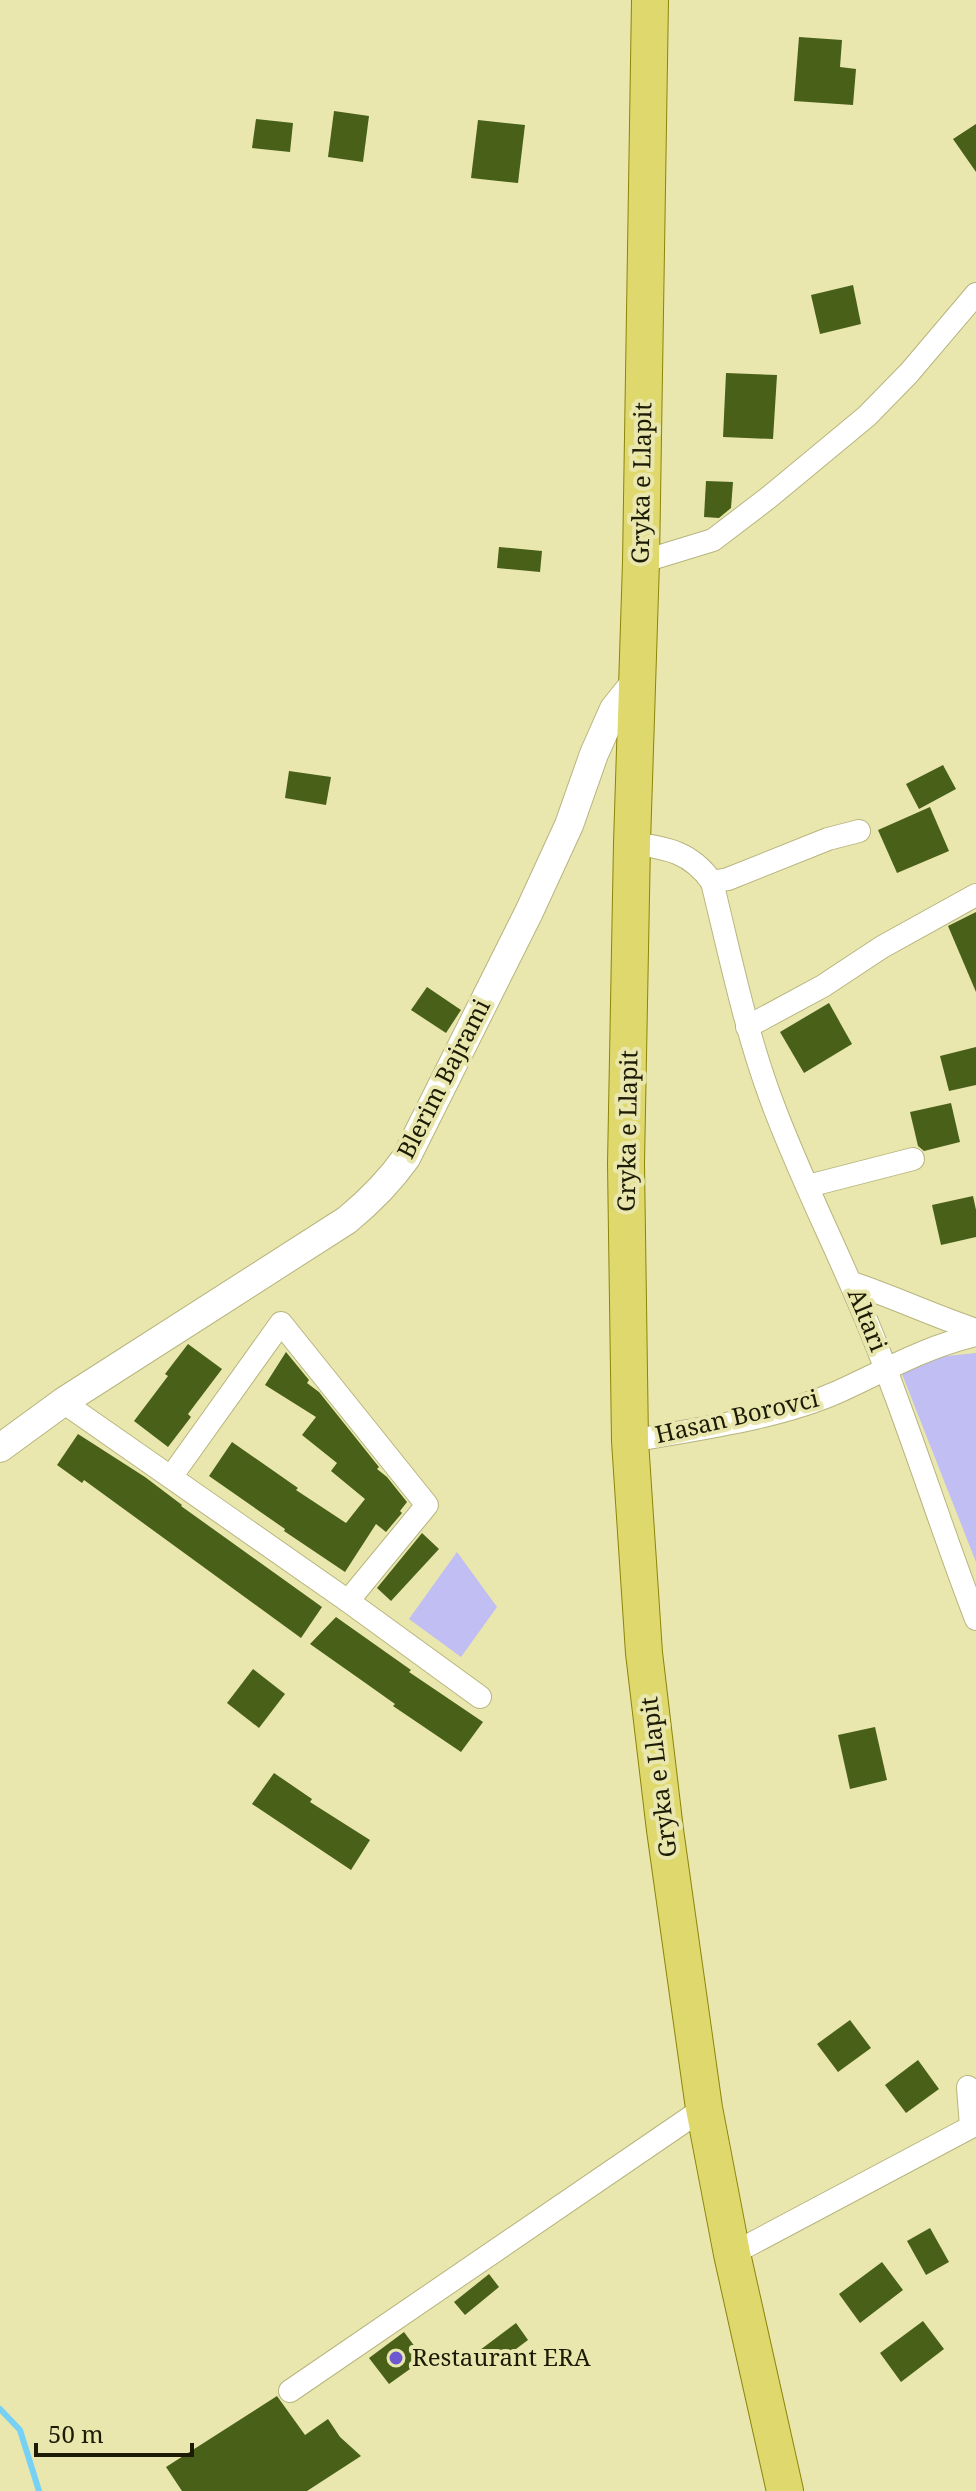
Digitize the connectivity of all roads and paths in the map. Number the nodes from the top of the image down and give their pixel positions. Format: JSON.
{"nodes":[{"id":1,"x":650,"y":0,"type":"edge"},
{"id":2,"x":976,"y":294,"type":"edge"},
{"id":3,"x":641,"y":562,"type":"junction"},
{"id":4,"x":638,"y":679,"type":"junction"},
{"id":5,"x":859,"y":831,"type":"dead end"},
{"id":6,"x":632,"y":843,"type":"junction"},
{"id":7,"x":712,"y":882,"type":"junction"},
{"id":8,"x":976,"y":895,"type":"edge"},
{"id":9,"x":747,"y":1027,"type":"junction"},
{"id":10,"x":913,"y":1159,"type":"dead end"},
{"id":11,"x":808,"y":1186,"type":"junction"},
{"id":12,"x":852,"y":1283,"type":"junction"},
{"id":13,"x":976,"y":1332,"type":"edge"},
{"id":14,"x":886,"y":1369,"type":"junction"},
{"id":15,"x":63,"y":1402,"type":"junction"},
{"id":16,"x":630,"y":1441,"type":"junction"},
{"id":17,"x":0,"y":1448,"type":"edge"},
{"id":18,"x":171,"y":1477,"type":"junction"},
{"id":19,"x":348,"y":1601,"type":"junction"},
{"id":20,"x":976,"y":1619,"type":"edge"},
{"id":21,"x":480,"y":1697,"type":"dead end"},
{"id":22,"x":968,"y":2087,"type":"dead end"},
{"id":23,"x":704,"y":2108,"type":"junction"},
{"id":24,"x":732,"y":2254,"type":"junction"},
{"id":25,"x":290,"y":2391,"type":"dead end"},
{"id":26,"x":785,"y":2491,"type":"edge"}],
"edges":[{"from":1,"to":3,"type":"main road","name":"Gryka e Llapit"},
{"from":2,"to":3,"type":"street"},
{"from":3,"to":4,"type":"main road","name":"Gryka e Llapit"},
{"from":4,"to":6,"type":"main road","name":"Gryka e Llapit"},
{"from":4,"to":15,"type":"street","name":"Blerim Bajrami"},
{"from":5,"to":7,"type":"street"},
{"from":6,"to":7,"type":"street"},
{"from":6,"to":16,"type":"main road","name":"Gryka e Llapit"},
{"from":7,"to":9,"type":"street","name":"Altari"},
{"from":8,"to":9,"type":"street"},
{"from":9,"to":11,"type":"street","name":"Altari"},
{"from":10,"to":11,"type":"street"},
{"from":11,"to":12,"type":"street","name":"Altari"},
{"from":12,"to":13,"type":"street","name":"Hasan Borovci"},
{"from":12,"to":14,"type":"street","name":"Altari"},
{"from":13,"to":14,"type":"street","name":"Hasan Borovci"},
{"from":14,"to":16,"type":"street","name":"Hasan Borovci"},
{"from":14,"to":20,"type":"street","name":"Altari"},
{"from":15,"to":17,"type":"street","name":"Blerim Bajrami"},
{"from":15,"to":18,"type":"street"},
{"from":16,"to":23,"type":"main road","name":"Gryka e Llapit"},
{"from":18,"to":19,"type":"street"},
{"from":18,"to":19,"type":"street"},
{"from":19,"to":21,"type":"street"},
{"from":22,"to":24,"type":"street"},
{"from":23,"to":24,"type":"main road","name":"Gryka e Llapit"},
{"from":23,"to":25,"type":"street"},
{"from":24,"to":26,"type":"main road","name":"Gryka e Llapit"}]}
